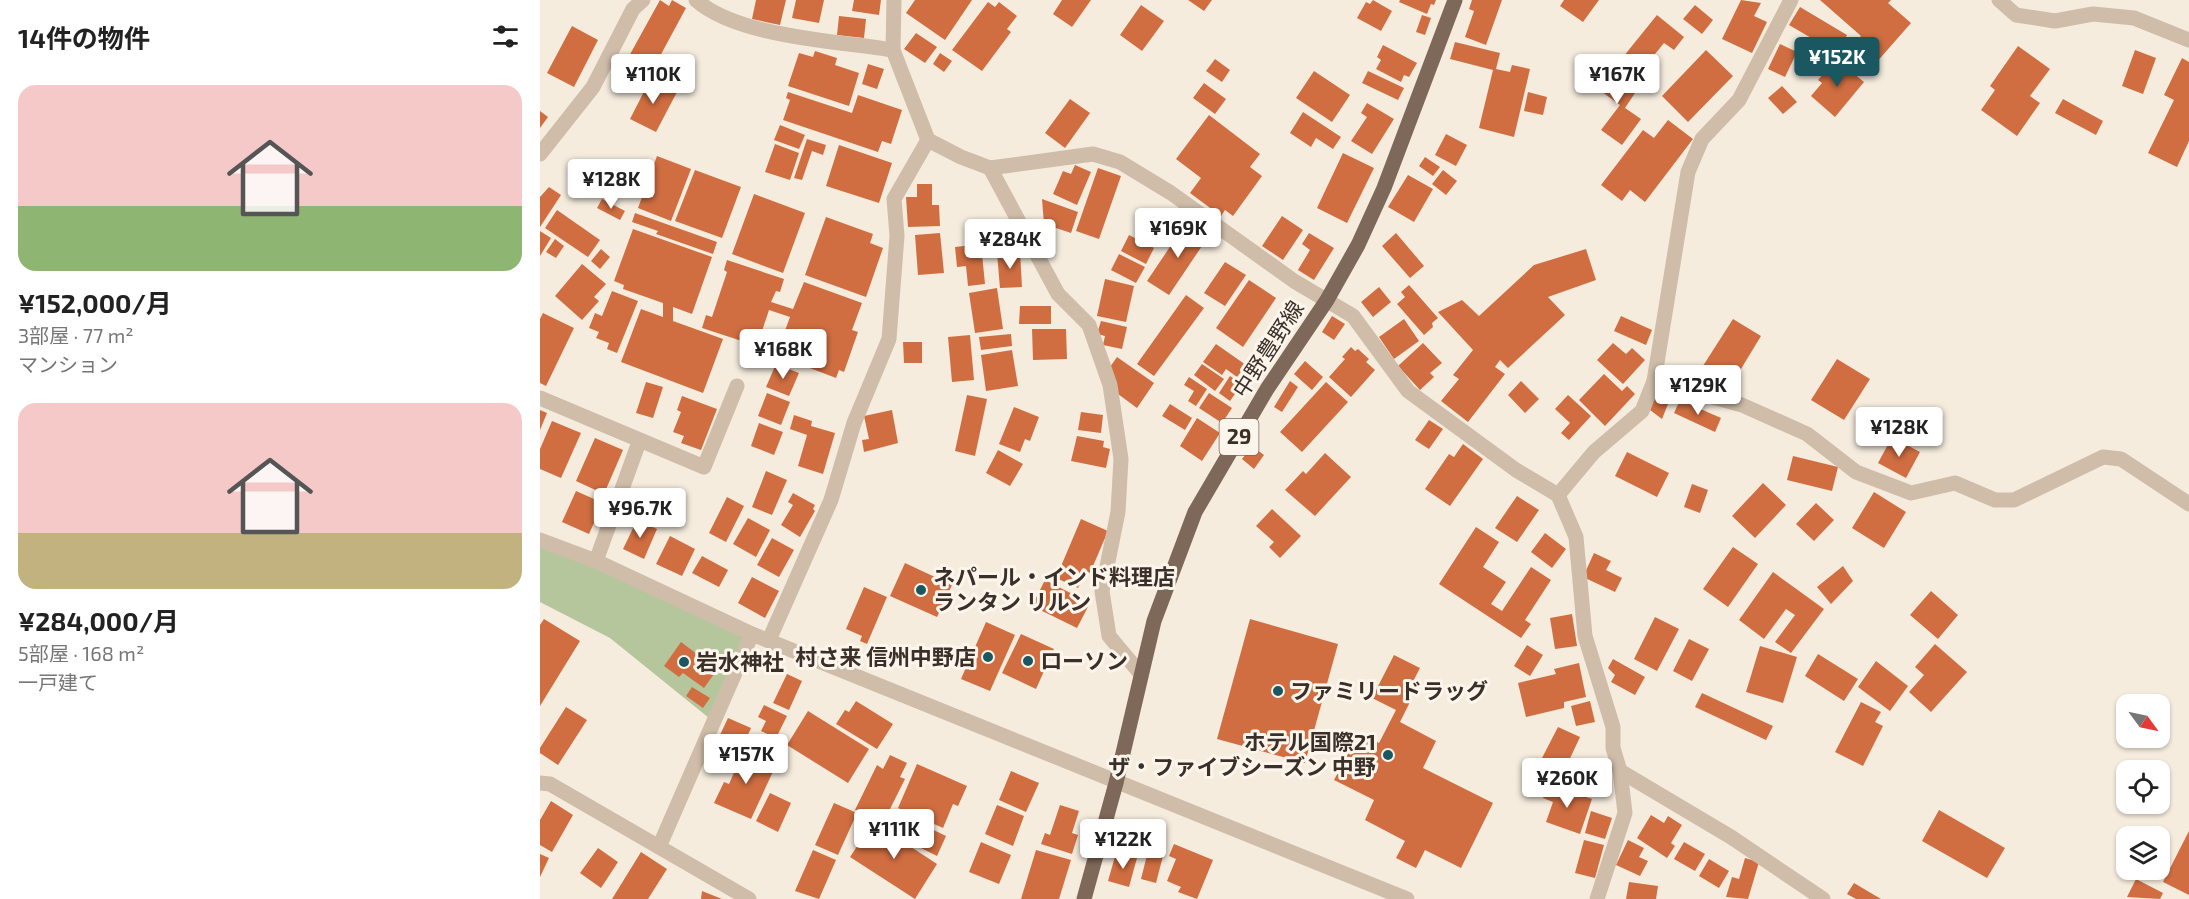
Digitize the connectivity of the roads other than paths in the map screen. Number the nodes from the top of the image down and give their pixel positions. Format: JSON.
{"nodes":[{"id":1,"x":643,"y":0,"type":"edge"},
{"id":2,"x":696,"y":0,"type":"edge"},
{"id":3,"x":894,"y":0,"type":"edge"},
{"id":4,"x":1455,"y":0,"type":"edge"},
{"id":5,"x":1791,"y":0,"type":"edge"},
{"id":6,"x":1999,"y":0,"type":"edge"},
{"id":7,"x":2189,"y":40,"type":"edge"},
{"id":8,"x":893,"y":50,"type":"junction"},
{"id":9,"x":928,"y":140,"type":"junction"},
{"id":10,"x":540,"y":154,"type":"edge"},
{"id":11,"x":990,"y":168,"type":"junction"},
{"id":12,"x":1327,"y":300,"type":"junction"},
{"id":13,"x":1654,"y":381,"type":"junction"},
{"id":14,"x":737,"y":386,"type":"dead end"},
{"id":15,"x":540,"y":398,"type":"edge"},
{"id":16,"x":639,"y":442,"type":"junction"},
{"id":17,"x":1558,"y":495,"type":"junction"},
{"id":18,"x":2189,"y":504,"type":"edge"},
{"id":19,"x":540,"y":540,"type":"edge"},
{"id":20,"x":596,"y":561,"type":"junction"},
{"id":21,"x":752,"y":634,"type":"junction"},
{"id":22,"x":770,"y":640,"type":"junction"},
{"id":23,"x":1140,"y":673,"type":"junction"},
{"id":24,"x":1620,"y":771,"type":"junction"},
{"id":25,"x":540,"y":783,"type":"edge"},
{"id":26,"x":1116,"y":783,"type":"junction"},
{"id":27,"x":659,"y":847,"type":"junction"},
{"id":28,"x":749,"y":899,"type":"edge"},
{"id":29,"x":1084,"y":899,"type":"edge"},
{"id":30,"x":1407,"y":899,"type":"edge"},
{"id":31,"x":1597,"y":899,"type":"edge"},
{"id":32,"x":1823,"y":899,"type":"edge"}],
"edges":[{"from":1,"to":10,"type":"street"},
{"from":2,"to":8,"type":"street"},
{"from":3,"to":8,"type":"street"},
{"from":4,"to":12,"type":"main road","name":"中野豊野線","number":"29"},
{"from":5,"to":13,"type":"street"},
{"from":6,"to":7,"type":"street"},
{"from":8,"to":9,"type":"street"},
{"from":9,"to":11,"type":"street"},
{"from":9,"to":22,"type":"street"},
{"from":11,"to":12,"type":"street"},
{"from":11,"to":23,"type":"street"},
{"from":12,"to":17,"type":"street"},
{"from":12,"to":23,"type":"main road","name":"中野豊野線","number":"29"},
{"from":13,"to":17,"type":"street"},
{"from":13,"to":18,"type":"street"},
{"from":14,"to":16,"type":"street"},
{"from":15,"to":16,"type":"street"},
{"from":16,"to":20,"type":"street"},
{"from":17,"to":24,"type":"street"},
{"from":19,"to":20,"type":"street"},
{"from":20,"to":21,"type":"street"},
{"from":21,"to":22,"type":"street"},
{"from":21,"to":27,"type":"street"},
{"from":22,"to":26,"type":"street"},
{"from":23,"to":26,"type":"main road","name":"中野豊野線","number":"29"},
{"from":24,"to":31,"type":"street"},
{"from":24,"to":32,"type":"street"},
{"from":25,"to":27,"type":"street"},
{"from":26,"to":29,"type":"main road","name":"中野豊野線","number":"29"},
{"from":26,"to":30,"type":"street"},
{"from":27,"to":28,"type":"street"}]}
